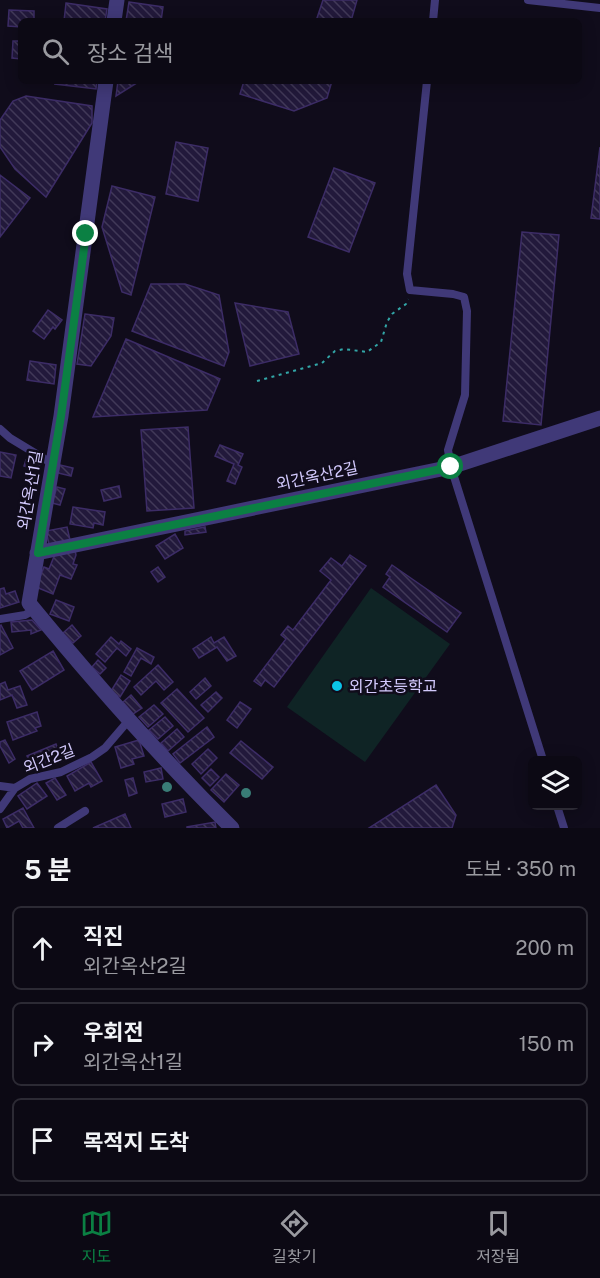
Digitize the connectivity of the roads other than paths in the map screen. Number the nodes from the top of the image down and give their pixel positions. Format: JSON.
{"nodes":[{"id":1,"x":117,"y":0,"type":"edge"},
{"id":2,"x":435,"y":0,"type":"edge"},
{"id":3,"x":528,"y":0,"type":"edge"},
{"id":4,"x":600,"y":8,"type":"edge"},
{"id":5,"x":114,"y":18,"type":"edge"},
{"id":6,"x":433,"y":18,"type":"edge"},
{"id":7,"x":106,"y":84,"type":"edge"},
{"id":8,"x":427,"y":84,"type":"edge"},
{"id":9,"x":600,"y":418,"type":"edge"},
{"id":10,"x":0,"y":429,"type":"edge"},
{"id":11,"x":52,"y":464,"type":"junction"},
{"id":12,"x":451,"y":467,"type":"junction"},
{"id":13,"x":38,"y":553,"type":"junction"},
{"id":14,"x":34,"y":610,"type":"junction"},
{"id":15,"x":0,"y":619,"type":"edge"},
{"id":16,"x":129,"y":720,"type":"junction"},
{"id":17,"x":542,"y":756,"type":"edge"},
{"id":18,"x":0,"y":786,"type":"edge"},
{"id":19,"x":15,"y":788,"type":"junction"},
{"id":20,"x":0,"y":809,"type":"edge"},
{"id":21,"x":558,"y":810,"type":"edge"},
{"id":22,"x":85,"y":811,"type":"dead end"},
{"id":23,"x":58,"y":828,"type":"edge"},
{"id":24,"x":232,"y":828,"type":"edge"},
{"id":25,"x":564,"y":828,"type":"edge"}],
"edges":[{"from":1,"to":5,"type":"street"},
{"from":2,"to":6,"type":"lane"},
{"from":3,"to":4,"type":"lane"},
{"from":7,"to":11,"type":"street","name":"외간옥산1길"},
{"from":8,"to":12,"type":"lane"},
{"from":9,"to":12,"type":"street","name":"외간옥산2길"},
{"from":10,"to":11,"type":"lane"},
{"from":11,"to":13,"type":"street","name":"외간옥산1길"},
{"from":12,"to":13,"type":"street","name":"외간옥산2길"},
{"from":12,"to":17,"type":"lane"},
{"from":13,"to":14,"type":"street","name":"외간옥산1길"},
{"from":14,"to":15,"type":"lane"},
{"from":14,"to":16,"type":"street"},
{"from":16,"to":19,"type":"lane","name":"외간2길"},
{"from":16,"to":24,"type":"street"},
{"from":18,"to":19,"type":"lane","name":"외간2길"},
{"from":19,"to":20,"type":"lane"},
{"from":21,"to":25,"type":"lane"},
{"from":22,"to":23,"type":"lane"}]}
